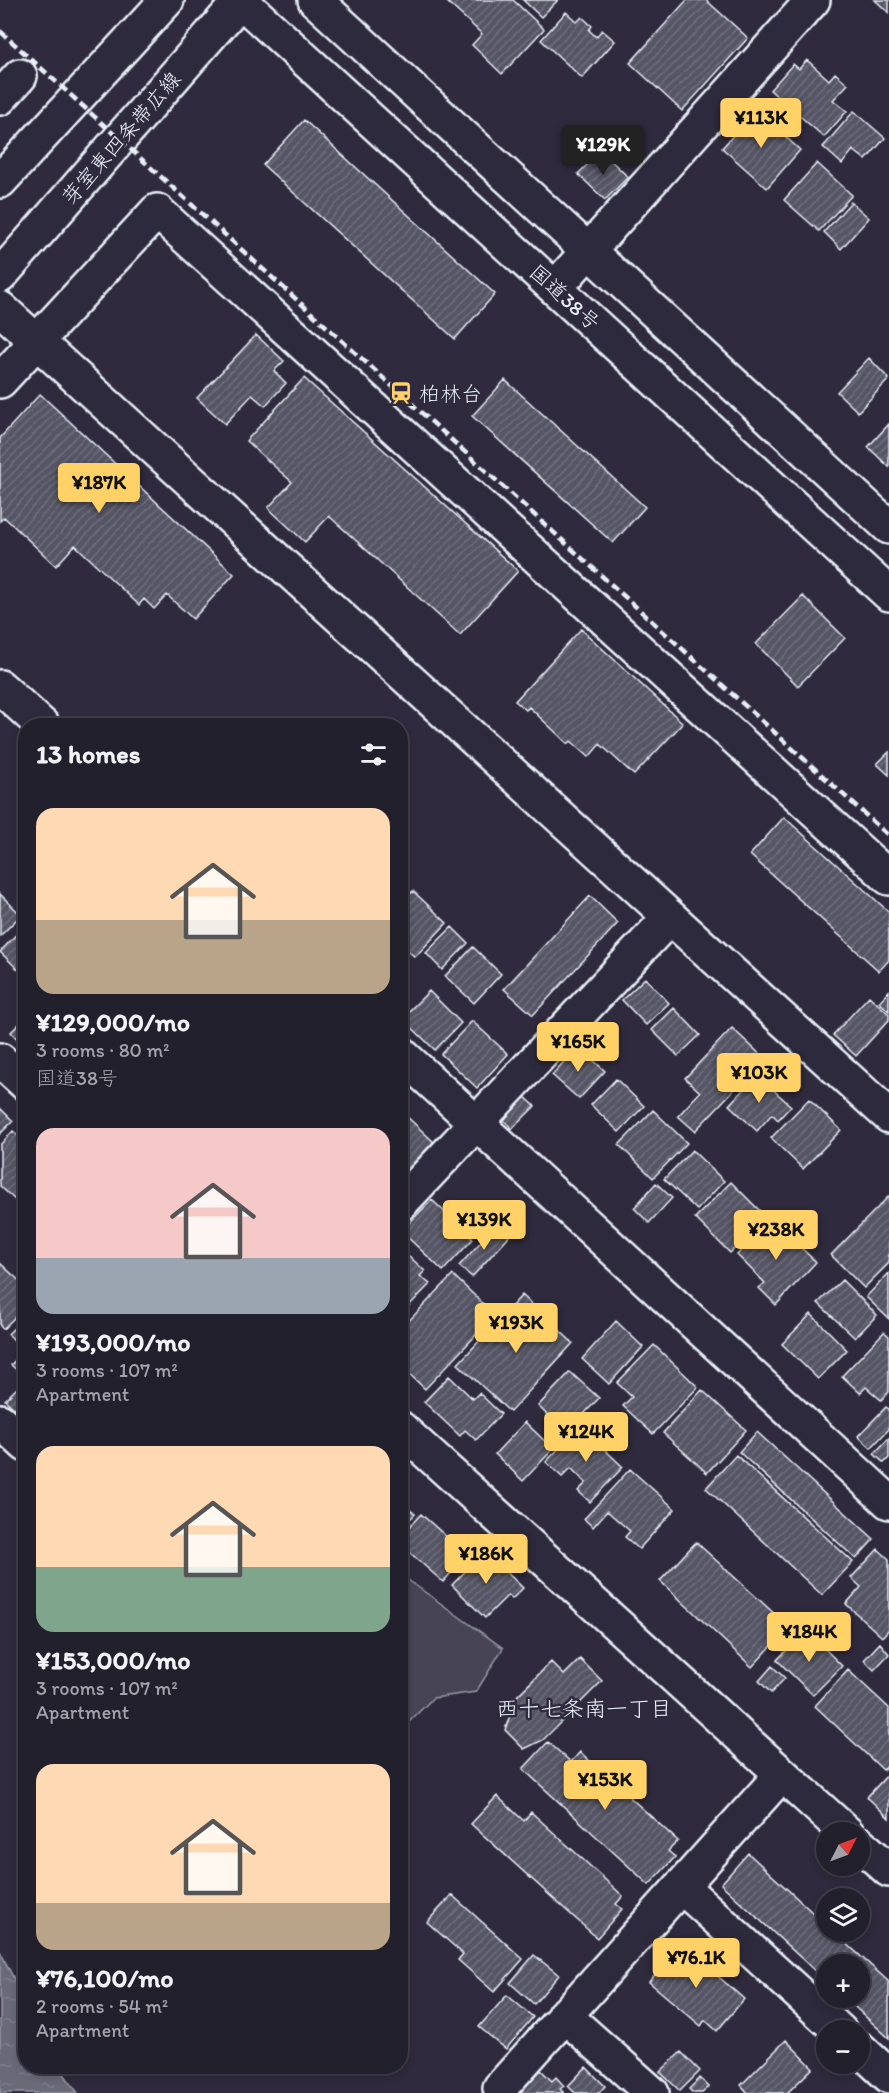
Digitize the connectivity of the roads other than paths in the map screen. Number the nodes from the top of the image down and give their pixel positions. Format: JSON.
{"nodes":[{"id":1,"x":166,"y":0,"type":"edge"},
{"id":2,"x":241,"y":0,"type":"edge"},
{"id":3,"x":315,"y":0,"type":"edge"},
{"id":4,"x":813,"y":0,"type":"edge"},
{"id":5,"x":0,"y":181,"type":"edge"},
{"id":6,"x":588,"y":250,"type":"junction"},
{"id":7,"x":0,"y":276,"type":"edge"},
{"id":8,"x":555,"y":288,"type":"junction"},
{"id":9,"x":0,"y":308,"type":"edge"},
{"id":10,"x":37,"y":342,"type":"junction"},
{"id":11,"x":0,"y":381,"type":"edge"},
{"id":12,"x":889,"y":527,"type":"edge"},
{"id":13,"x":889,"y":594,"type":"edge"},
{"id":14,"x":0,"y":687,"type":"edge"},
{"id":15,"x":34,"y":718,"type":"edge"},
{"id":16,"x":889,"y":878,"type":"edge"},
{"id":17,"x":670,"y":917,"type":"junction"},
{"id":18,"x":0,"y":1060,"type":"edge"},
{"id":19,"x":408,"y":1060,"type":"edge"},
{"id":20,"x":18,"y":1077,"type":"edge"},
{"id":21,"x":889,"y":1116,"type":"edge"},
{"id":22,"x":476,"y":1121,"type":"junction"},
{"id":23,"x":408,"y":1195,"type":"edge"},
{"id":24,"x":0,"y":1421,"type":"edge"},
{"id":25,"x":408,"y":1435,"type":"edge"},
{"id":26,"x":18,"y":1438,"type":"edge"},
{"id":27,"x":889,"y":1502,"type":"edge"},
{"id":28,"x":782,"y":1774,"type":"junction"},
{"id":29,"x":835,"y":1822,"type":"edge"},
{"id":30,"x":870,"y":1853,"type":"edge"},
{"id":31,"x":889,"y":1870,"type":"edge"},
{"id":32,"x":681,"y":1886,"type":"junction"},
{"id":33,"x":564,"y":2015,"type":"junction"},
{"id":34,"x":828,"y":2020,"type":"edge"},
{"id":35,"x":870,"y":2058,"type":"edge"},
{"id":36,"x":889,"y":2076,"type":"edge"},
{"id":37,"x":500,"y":2088,"type":"dead end"},
{"id":38,"x":652,"y":2093,"type":"edge"}],
"edges":[{"from":1,"to":5,"type":"main road"},
{"from":2,"to":7,"type":"main road","name":"芽室東四条帯広線"},
{"from":2,"to":8,"type":"main road","name":"国道38号"},
{"from":3,"to":6,"type":"main road"},
{"from":4,"to":6,"type":"main road"},
{"from":6,"to":8,"type":"main road"},
{"from":6,"to":12,"type":"main road"},
{"from":8,"to":13,"type":"main road","name":"国道38号"},
{"from":9,"to":10,"type":"main road"},
{"from":10,"to":11,"type":"main road"},
{"from":10,"to":16,"type":"main road"},
{"from":10,"to":17,"type":"main road"},
{"from":14,"to":15,"type":"main road"},
{"from":17,"to":21,"type":"main road"},
{"from":17,"to":22,"type":"main road"},
{"from":18,"to":20,"type":"main road"},
{"from":19,"to":22,"type":"main road"},
{"from":22,"to":23,"type":"main road"},
{"from":22,"to":27,"type":"main road"},
{"from":24,"to":26,"type":"main road"},
{"from":25,"to":28,"type":"main road"},
{"from":28,"to":29,"type":"main road"},
{"from":28,"to":32,"type":"main road"},
{"from":30,"to":31,"type":"main road"},
{"from":32,"to":33,"type":"main road"},
{"from":32,"to":34,"type":"main road"},
{"from":33,"to":37,"type":"main road"},
{"from":33,"to":38,"type":"main road"},
{"from":35,"to":36,"type":"main road"}]}
